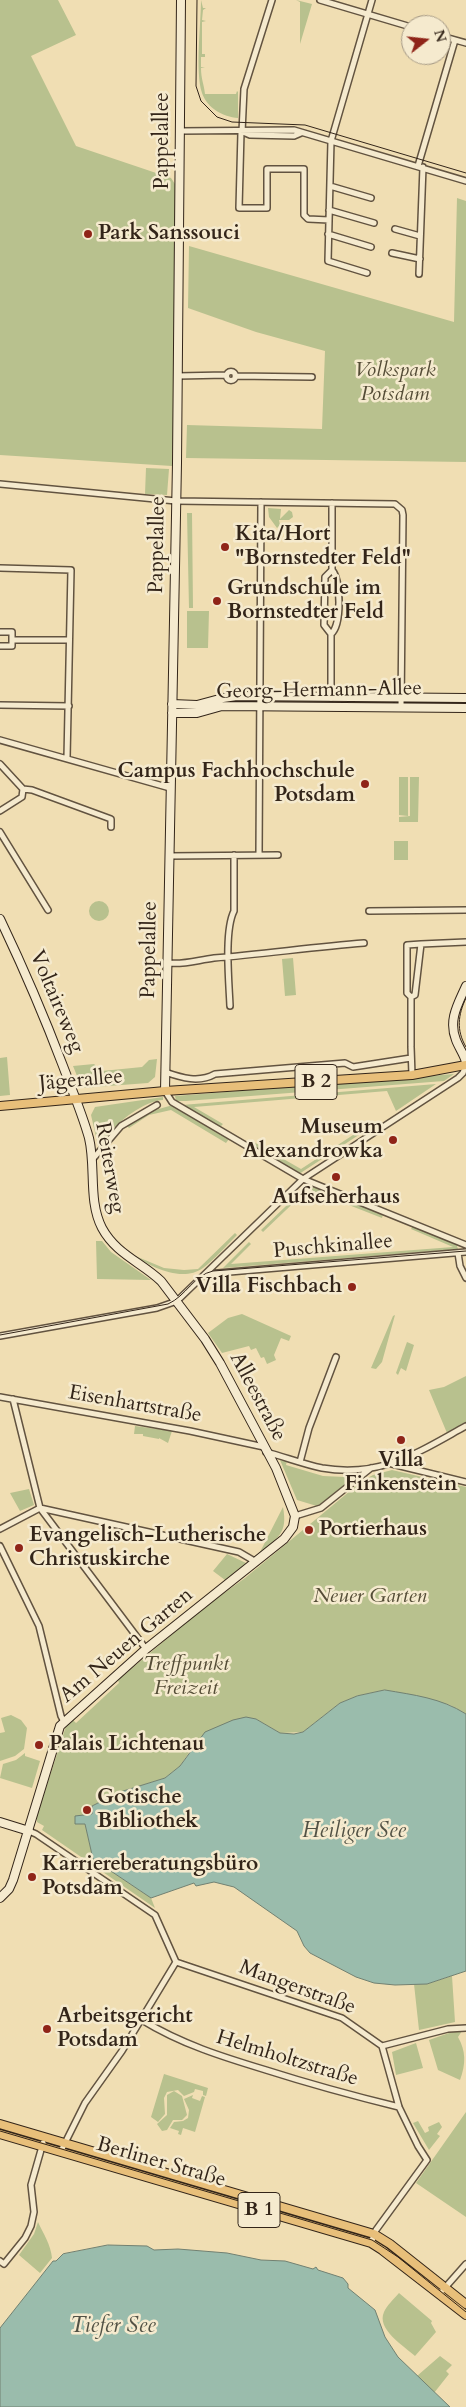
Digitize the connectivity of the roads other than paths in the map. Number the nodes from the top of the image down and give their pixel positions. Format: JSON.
{"nodes":[{"id":1,"x":182,"y":0,"type":"edge"},
{"id":2,"x":272,"y":0,"type":"edge"},
{"id":3,"x":320,"y":0,"type":"edge"},
{"id":4,"x":372,"y":0,"type":"edge"},
{"id":5,"x":368,"y":14,"type":"junction"},
{"id":6,"x":401,"y":24,"type":"edge"},
{"id":7,"x":451,"y":39,"type":"edge"},
{"id":8,"x":456,"y":40,"type":"junction"},
{"id":9,"x":466,"y":43,"type":"edge"},
{"id":10,"x":180,"y":131,"type":"junction"},
{"id":11,"x":242,"y":132,"type":"junction"},
{"id":12,"x":331,"y":141,"type":"junction"},
{"id":13,"x":420,"y":167,"type":"junction"},
{"id":14,"x":466,"y":181,"type":"edge"},
{"id":15,"x":330,"y":186,"type":"junction"},
{"id":16,"x":371,"y":198,"type":"dead end"},
{"id":17,"x":329,"y":210,"type":"junction"},
{"id":18,"x":329,"y":220,"type":"junction"},
{"id":19,"x":374,"y":223,"type":"dead end"},
{"id":20,"x":395,"y":229,"type":"dead end"},
{"id":21,"x":328,"y":234,"type":"junction"},
{"id":22,"x":420,"y":236,"type":"junction"},
{"id":23,"x":371,"y":247,"type":"dead end"},
{"id":24,"x":392,"y":253,"type":"dead end"},
{"id":25,"x":420,"y":259,"type":"junction"},
{"id":26,"x":367,"y":273,"type":"dead end"},
{"id":27,"x":419,"y":274,"type":"dead end"},
{"id":28,"x":178,"y":376,"type":"junction"},
{"id":29,"x":312,"y":377,"type":"dead end"},
{"id":30,"x":0,"y":484,"type":"edge"},
{"id":31,"x":176,"y":501,"type":"junction"},
{"id":32,"x":261,"y":502,"type":"junction"},
{"id":33,"x":332,"y":503,"type":"junction"},
{"id":34,"x":0,"y":568,"type":"edge"},
{"id":35,"x":332,"y":570,"type":"junction"},
{"id":36,"x":0,"y":632,"type":"edge"},
{"id":37,"x":331,"y":634,"type":"junction"},
{"id":38,"x":12,"y":640,"type":"junction"},
{"id":39,"x":69,"y":640,"type":"junction"},
{"id":40,"x":0,"y":646,"type":"edge"},
{"id":41,"x":260,"y":697,"type":"junction"},
{"id":42,"x":331,"y":698,"type":"junction"},
{"id":43,"x":401,"y":698,"type":"junction"},
{"id":44,"x":466,"y":698,"type":"edge"},
{"id":45,"x":0,"y":705,"type":"edge"},
{"id":46,"x":69,"y":706,"type":"junction"},
{"id":47,"x":260,"y":706,"type":"junction"},
{"id":48,"x":401,"y":707,"type":"junction"},
{"id":49,"x":466,"y":708,"type":"edge"},
{"id":50,"x":172,"y":709,"type":"junction"},
{"id":51,"x":0,"y":740,"type":"edge"},
{"id":52,"x":67,"y":758,"type":"junction"},
{"id":53,"x":0,"y":764,"type":"edge"},
{"id":54,"x":170,"y":788,"type":"junction"},
{"id":55,"x":23,"y":789,"type":"junction"},
{"id":56,"x":0,"y":811,"type":"edge"},
{"id":57,"x":112,"y":827,"type":"dead end"},
{"id":58,"x":0,"y":832,"type":"edge"},
{"id":59,"x":234,"y":855,"type":"junction"},
{"id":60,"x":259,"y":855,"type":"junction"},
{"id":61,"x":278,"y":855,"type":"dead end"},
{"id":62,"x":169,"y":856,"type":"junction"},
{"id":63,"x":48,"y":910,"type":"dead end"},
{"id":64,"x":466,"y":910,"type":"edge"},
{"id":65,"x":369,"y":911,"type":"dead end"},
{"id":66,"x":0,"y":919,"type":"edge"},
{"id":67,"x":466,"y":942,"type":"edge"},
{"id":68,"x":364,"y":943,"type":"dead end"},
{"id":69,"x":420,"y":944,"type":"junction"},
{"id":70,"x":229,"y":957,"type":"junction"},
{"id":71,"x":168,"y":963,"type":"junction"},
{"id":72,"x":466,"y":986,"type":"edge"},
{"id":73,"x":411,"y":997,"type":"junction"},
{"id":74,"x":230,"y":1006,"type":"dead end"},
{"id":75,"x":411,"y":1058,"type":"junction"},
{"id":76,"x":466,"y":1064,"type":"edge"},
{"id":77,"x":165,"y":1072,"type":"junction"},
{"id":78,"x":412,"y":1075,"type":"junction"},
{"id":79,"x":165,"y":1091,"type":"junction"},
{"id":80,"x":76,"y":1100,"type":"junction"},
{"id":81,"x":157,"y":1105,"type":"dead end"},
{"id":82,"x":0,"y":1106,"type":"edge"},
{"id":83,"x":92,"y":1160,"type":"junction"},
{"id":84,"x":304,"y":1179,"type":"junction"},
{"id":85,"x":466,"y":1245,"type":"edge"},
{"id":86,"x":466,"y":1252,"type":"edge"},
{"id":87,"x":458,"y":1253,"type":"junction"},
{"id":88,"x":204,"y":1276,"type":"junction"},
{"id":89,"x":466,"y":1278,"type":"edge"},
{"id":90,"x":177,"y":1301,"type":"junction"},
{"id":91,"x":0,"y":1336,"type":"edge"},
{"id":92,"x":336,"y":1357,"type":"dead end"},
{"id":93,"x":0,"y":1397,"type":"edge"},
{"id":94,"x":13,"y":1399,"type":"junction"},
{"id":95,"x":466,"y":1426,"type":"edge"},
{"id":96,"x":265,"y":1449,"type":"junction"},
{"id":97,"x":300,"y":1462,"type":"junction"},
{"id":98,"x":392,"y":1464,"type":"junction"},
{"id":99,"x":372,"y":1468,"type":"junction"},
{"id":100,"x":466,"y":1482,"type":"edge"},
{"id":101,"x":40,"y":1508,"type":"junction"},
{"id":102,"x":294,"y":1516,"type":"junction"},
{"id":103,"x":0,"y":1529,"type":"edge"},
{"id":104,"x":0,"y":1546,"type":"edge"},
{"id":105,"x":256,"y":1562,"type":"junction"},
{"id":106,"x":146,"y":1649,"type":"junction"},
{"id":107,"x":64,"y":1722,"type":"junction"},
{"id":108,"x":0,"y":1822,"type":"edge"},
{"id":109,"x":28,"y":1831,"type":"junction"},
{"id":110,"x":0,"y":1898,"type":"edge"},
{"id":111,"x":176,"y":1962,"type":"junction"},
{"id":112,"x":142,"y":2020,"type":"junction"},
{"id":113,"x":466,"y":2028,"type":"edge"},
{"id":114,"x":382,"y":2046,"type":"junction"},
{"id":115,"x":399,"y":2107,"type":"junction"},
{"id":116,"x":0,"y":2124,"type":"edge"},
{"id":117,"x":0,"y":2134,"type":"edge"},
{"id":118,"x":44,"y":2137,"type":"junction"},
{"id":119,"x":64,"y":2143,"type":"junction"},
{"id":120,"x":42,"y":2146,"type":"junction"},
{"id":121,"x":61,"y":2151,"type":"junction"},
{"id":122,"x":374,"y":2234,"type":"junction"},
{"id":123,"x":371,"y":2244,"type":"junction"},
{"id":124,"x":0,"y":2261,"type":"edge"},
{"id":125,"x":466,"y":2264,"type":"edge"},
{"id":126,"x":445,"y":2288,"type":"junction"},
{"id":127,"x":439,"y":2295,"type":"junction"},
{"id":128,"x":466,"y":2304,"type":"edge"},
{"id":129,"x":466,"y":2315,"type":"edge"}],
"edges":[{"from":1,"to":10,"type":"street","name":"Pappelallee"},
{"from":2,"to":11,"type":"street"},
{"from":3,"to":5,"type":"street"},
{"from":4,"to":5,"type":"street"},
{"from":5,"to":6,"type":"street"},
{"from":5,"to":12,"type":"street"},
{"from":7,"to":8,"type":"street"},
{"from":8,"to":9,"type":"street"},
{"from":8,"to":13,"type":"street"},
{"from":10,"to":11,"type":"street"},
{"from":10,"to":28,"type":"street","name":"Pappelallee"},
{"from":11,"to":12,"type":"street"},
{"from":11,"to":18,"type":"street"},
{"from":12,"to":13,"type":"street"},
{"from":12,"to":15,"type":"street"},
{"from":13,"to":14,"type":"street"},
{"from":13,"to":22,"type":"street"},
{"from":15,"to":16,"type":"street"},
{"from":15,"to":17,"type":"street"},
{"from":17,"to":18,"type":"street"},
{"from":17,"to":19,"type":"street"},
{"from":18,"to":21,"type":"street"},
{"from":20,"to":22,"type":"street"},
{"from":21,"to":23,"type":"street"},
{"from":21,"to":26,"type":"street"},
{"from":22,"to":25,"type":"street"},
{"from":24,"to":25,"type":"street"},
{"from":25,"to":27,"type":"street"},
{"from":28,"to":29,"type":"street"},
{"from":28,"to":31,"type":"street","name":"Pappelallee"},
{"from":30,"to":31,"type":"street"},
{"from":31,"to":32,"type":"street"},
{"from":31,"to":50,"type":"street","name":"Pappelallee"},
{"from":32,"to":33,"type":"street"},
{"from":32,"to":41,"type":"street"},
{"from":33,"to":35,"type":"street"},
{"from":33,"to":43,"type":"street"},
{"from":34,"to":39,"type":"street"},
{"from":35,"to":37,"type":"street"},
{"from":35,"to":37,"type":"street"},
{"from":36,"to":38,"type":"street"},
{"from":37,"to":42,"type":"street"},
{"from":38,"to":39,"type":"street"},
{"from":38,"to":40,"type":"street"},
{"from":39,"to":46,"type":"street"},
{"from":41,"to":42,"type":"street","name":"Georg-Hermann-Allee"},
{"from":41,"to":47,"type":"street"},
{"from":41,"to":50,"type":"street","name":"Georg-Hermann-Allee"},
{"from":42,"to":43,"type":"street","name":"Georg-Hermann-Allee"},
{"from":43,"to":44,"type":"street","name":"Georg-Hermann-Allee"},
{"from":43,"to":48,"type":"street"},
{"from":45,"to":46,"type":"street"},
{"from":46,"to":52,"type":"street"},
{"from":47,"to":48,"type":"street","name":"Georg-Hermann-Allee"},
{"from":47,"to":50,"type":"street","name":"Georg-Hermann-Allee"},
{"from":47,"to":60,"type":"street"},
{"from":48,"to":49,"type":"street","name":"Georg-Hermann-Allee"},
{"from":50,"to":54,"type":"street","name":"Pappelallee"},
{"from":51,"to":52,"type":"street"},
{"from":52,"to":54,"type":"street"},
{"from":53,"to":55,"type":"street"},
{"from":54,"to":62,"type":"street","name":"Pappelallee"},
{"from":55,"to":56,"type":"street"},
{"from":55,"to":57,"type":"street"},
{"from":58,"to":63,"type":"street"},
{"from":59,"to":60,"type":"street"},
{"from":59,"to":62,"type":"street"},
{"from":59,"to":70,"type":"street"},
{"from":60,"to":61,"type":"street"},
{"from":62,"to":71,"type":"street","name":"Pappelallee"},
{"from":64,"to":65,"type":"street"},
{"from":66,"to":80,"type":"street","name":"Voltaireweg"},
{"from":67,"to":69,"type":"street"},
{"from":68,"to":70,"type":"street"},
{"from":69,"to":73,"type":"street"},
{"from":69,"to":73,"type":"street"},
{"from":70,"to":71,"type":"street"},
{"from":70,"to":74,"type":"street"},
{"from":71,"to":77,"type":"street","name":"Pappelallee"},
{"from":72,"to":76,"type":"street"},
{"from":73,"to":75,"type":"street"},
{"from":75,"to":77,"type":"street"},
{"from":75,"to":78,"type":"street"},
{"from":76,"to":78,"type":"main road","number":"B 2"},
{"from":76,"to":84,"type":"street"},
{"from":77,"to":79,"type":"street","name":"Pappelallee"},
{"from":78,"to":79,"type":"main road","number":"B 2"},
{"from":79,"to":80,"type":"main road","name":"Jägerallee","number":"B 2"},
{"from":79,"to":84,"type":"street"},
{"from":80,"to":82,"type":"main road","name":"Jägerallee","number":"B 2"},
{"from":80,"to":83,"type":"street","name":"Reiterweg"},
{"from":81,"to":83,"type":"street"},
{"from":83,"to":90,"type":"street","name":"Reiterweg"},
{"from":84,"to":85,"type":"street"},
{"from":84,"to":88,"type":"street"},
{"from":86,"to":87,"type":"street","name":"Puschkinallee"},
{"from":87,"to":88,"type":"street","name":"Puschkinallee"},
{"from":87,"to":89,"type":"street"},
{"from":88,"to":90,"type":"street"},
{"from":90,"to":91,"type":"street"},
{"from":90,"to":96,"type":"street","name":"Alleestraße"},
{"from":92,"to":97,"type":"street"},
{"from":93,"to":94,"type":"street","name":"Eisenhartstraße"},
{"from":94,"to":96,"type":"street","name":"Eisenhartstraße"},
{"from":94,"to":101,"type":"street"},
{"from":95,"to":98,"type":"street"},
{"from":96,"to":97,"type":"street","name":"Eisenhartstraße"},
{"from":96,"to":102,"type":"street","name":"Alleestraße"},
{"from":97,"to":99,"type":"street","name":"Eisenhartstraße"},
{"from":98,"to":99,"type":"street","name":"Eisenhartstraße"},
{"from":98,"to":100,"type":"street"},
{"from":99,"to":102,"type":"street"},
{"from":101,"to":103,"type":"street"},
{"from":101,"to":105,"type":"street"},
{"from":101,"to":106,"type":"street"},
{"from":102,"to":105,"type":"street","name":"Am Neuen Garten"},
{"from":104,"to":107,"type":"street"},
{"from":105,"to":106,"type":"street","name":"Am Neuen Garten"},
{"from":106,"to":107,"type":"street","name":"Am Neuen Garten"},
{"from":107,"to":109,"type":"street"},
{"from":108,"to":109,"type":"street"},
{"from":109,"to":110,"type":"street"},
{"from":109,"to":111,"type":"street"},
{"from":111,"to":112,"type":"street"},
{"from":111,"to":114,"type":"street","name":"Mangerstraße"},
{"from":112,"to":115,"type":"street","name":"Helmholtzstraße"},
{"from":112,"to":119,"type":"street"},
{"from":113,"to":114,"type":"street"},
{"from":114,"to":115,"type":"street"},
{"from":115,"to":122,"type":"street"},
{"from":116,"to":118,"type":"main road","name":"Berliner Straße","number":"B 1"},
{"from":117,"to":120,"type":"main road","name":"Berliner Straße","number":"B 1"},
{"from":118,"to":119,"type":"main road","name":"Berliner Straße","number":"B 1"},
{"from":118,"to":120,"type":"street"},
{"from":119,"to":121,"type":"street"},
{"from":119,"to":122,"type":"main road","name":"Berliner Straße","number":"B 1"},
{"from":120,"to":121,"type":"main road","name":"Berliner Straße","number":"B 1"},
{"from":120,"to":124,"type":"street"},
{"from":121,"to":123,"type":"main road","name":"Berliner Straße","number":"B 1"},
{"from":122,"to":123,"type":"street"},
{"from":122,"to":126,"type":"main road","name":"Berliner Straße","number":"B 1"},
{"from":123,"to":127,"type":"main road","name":"Berliner Straße","number":"B 1"},
{"from":125,"to":126,"type":"street"},
{"from":126,"to":127,"type":"street"},
{"from":126,"to":128,"type":"main road","name":"Berliner Straße","number":"B 1"},
{"from":127,"to":129,"type":"main road","name":"Berliner Straße","number":"B 1"}]}
